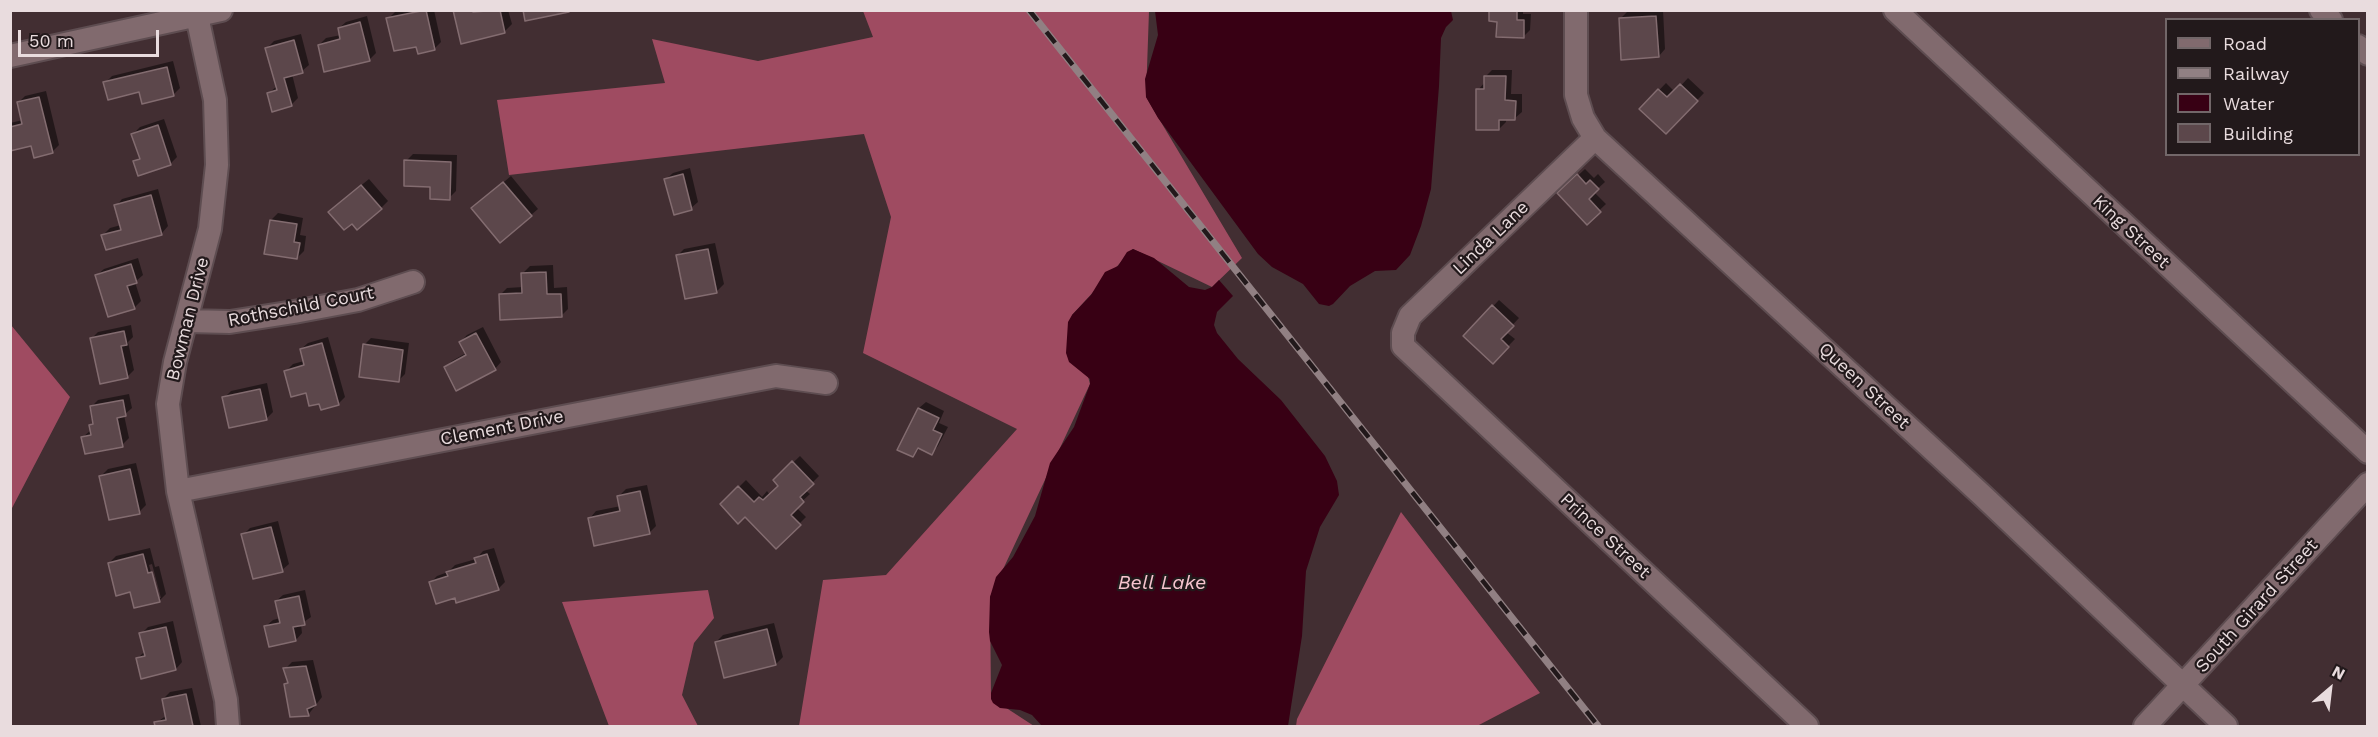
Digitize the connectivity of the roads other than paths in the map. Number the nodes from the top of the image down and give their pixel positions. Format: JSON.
{"nodes":[{"id":1,"x":221,"y":10,"type":"edge"},
{"id":2,"x":1576,"y":10,"type":"edge"},
{"id":3,"x":1895,"y":10,"type":"edge"},
{"id":4,"x":197,"y":16,"type":"junction"},
{"id":5,"x":10,"y":57,"type":"edge"},
{"id":6,"x":1595,"y":138,"type":"junction"},
{"id":7,"x":413,"y":282,"type":"dead end"},
{"id":8,"x":187,"y":321,"type":"junction"},
{"id":9,"x":1403,"y":346,"type":"joint"},
{"id":10,"x":826,"y":383,"type":"dead end"},
{"id":11,"x":2367,"y":452,"type":"edge"},
{"id":12,"x":2367,"y":484,"type":"edge"},
{"id":13,"x":178,"y":490,"type":"junction"},
{"id":14,"x":2183,"y":687,"type":"junction"},
{"id":15,"x":228,"y":726,"type":"edge"},
{"id":16,"x":1807,"y":726,"type":"edge"},
{"id":17,"x":2145,"y":726,"type":"edge"},
{"id":18,"x":2226,"y":726,"type":"edge"}],
"edges":[{"from":1,"to":4,"type":"street"},
{"from":2,"to":6,"type":"street","name":"Queen Street"},
{"from":3,"to":11,"type":"street","name":"King Street"},
{"from":4,"to":5,"type":"street"},
{"from":4,"to":8,"type":"street","name":"Bowman Drive"},
{"from":6,"to":9,"type":"street","name":"Linda Lane"},
{"from":6,"to":14,"type":"street","name":"Queen Street"},
{"from":7,"to":8,"type":"street","name":"Rothschild Court"},
{"from":8,"to":13,"type":"street","name":"Bowman Drive"},
{"from":9,"to":16,"type":"street","name":"Prince Street"},
{"from":10,"to":13,"type":"street","name":"Clement Drive"},
{"from":12,"to":14,"type":"street","name":"South Girard Street"},
{"from":13,"to":15,"type":"street","name":"Bowman Drive"},
{"from":14,"to":17,"type":"street","name":"South Girard Street"},
{"from":14,"to":18,"type":"street","name":"Queen Street"}]}
